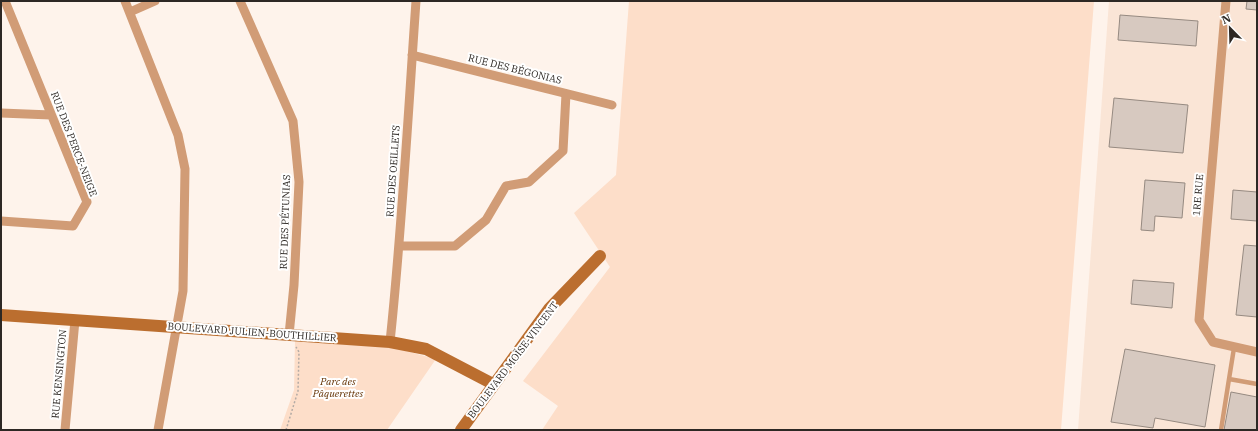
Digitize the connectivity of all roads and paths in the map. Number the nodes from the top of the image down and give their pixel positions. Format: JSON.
{"nodes":[{"id":1,"x":125,"y":1,"type":"edge"},
{"id":2,"x":155,"y":1,"type":"edge"},
{"id":3,"x":240,"y":1,"type":"edge"},
{"id":4,"x":416,"y":1,"type":"edge"},
{"id":5,"x":1226,"y":1,"type":"edge"},
{"id":6,"x":4,"y":4,"type":"edge"},
{"id":7,"x":130,"y":12,"type":"junction"},
{"id":8,"x":412,"y":55,"type":"junction"},
{"id":9,"x":566,"y":94,"type":"junction"},
{"id":10,"x":612,"y":105,"type":"dead end"},
{"id":11,"x":1,"y":113,"type":"edge"},
{"id":12,"x":51,"y":115,"type":"junction"},
{"id":13,"x":1,"y":221,"type":"edge"},
{"id":14,"x":400,"y":246,"type":"junction"},
{"id":15,"x":600,"y":256,"type":"dead end"},
{"id":16,"x":1,"y":315,"type":"edge"},
{"id":17,"x":75,"y":320,"type":"junction"},
{"id":18,"x":177,"y":327,"type":"junction"},
{"id":19,"x":288,"y":335,"type":"junction"},
{"id":20,"x":390,"y":342,"type":"junction"},
{"id":21,"x":1234,"y":348,"type":"junction"},
{"id":22,"x":1257,"y":352,"type":"edge"},
{"id":23,"x":1229,"y":379,"type":"junction"},
{"id":24,"x":493,"y":384,"type":"junction"},
{"id":25,"x":1257,"y":384,"type":"edge"},
{"id":26,"x":65,"y":430,"type":"edge"},
{"id":27,"x":158,"y":430,"type":"edge"},
{"id":28,"x":286,"y":430,"type":"edge"},
{"id":29,"x":462,"y":430,"type":"edge"},
{"id":30,"x":1221,"y":430,"type":"edge"}],
"edges":[{"from":1,"to":7,"type":"street"},
{"from":2,"to":7,"type":"street"},
{"from":3,"to":19,"type":"street","name":"RUE DES PÉTUNIAS"},
{"from":4,"to":8,"type":"street","name":"RUE DES OEILLETS"},
{"from":5,"to":21,"type":"street","name":"1RE RUE"},
{"from":6,"to":12,"type":"street","name":"RUE DES PERCE-NEIGE"},
{"from":7,"to":18,"type":"street"},
{"from":8,"to":9,"type":"street","name":"RUE DES BÉGONIAS"},
{"from":8,"to":14,"type":"street","name":"RUE DES OEILLETS"},
{"from":9,"to":10,"type":"street","name":"RUE DES BÉGONIAS"},
{"from":9,"to":14,"type":"street"},
{"from":11,"to":12,"type":"street"},
{"from":12,"to":13,"type":"street","name":"RUE DES PERCE-NEIGE"},
{"from":14,"to":20,"type":"street","name":"RUE DES OEILLETS"},
{"from":15,"to":24,"type":"street","name":"BOULEVARD MOÏSE-VINCENT"},
{"from":16,"to":17,"type":"street","name":"BOULEVARD JULIEN-BOUTHILLIER"},
{"from":17,"to":18,"type":"street","name":"BOULEVARD JULIEN-BOUTHILLIER"},
{"from":17,"to":26,"type":"street","name":"RUE KENSINGTON"},
{"from":18,"to":19,"type":"street","name":"BOULEVARD JULIEN-BOUTHILLIER"},
{"from":18,"to":27,"type":"street"},
{"from":19,"to":20,"type":"street","name":"BOULEVARD JULIEN-BOUTHILLIER"},
{"from":19,"to":28,"type":"path"},
{"from":20,"to":24,"type":"street","name":"BOULEVARD JULIEN-BOUTHILLIER"},
{"from":21,"to":22,"type":"street","name":"1RE RUE"},
{"from":21,"to":23,"type":"lane"},
{"from":23,"to":25,"type":"lane"},
{"from":23,"to":30,"type":"lane"},
{"from":24,"to":29,"type":"street","name":"BOULEVARD MOÏSE-VINCENT"}]}
